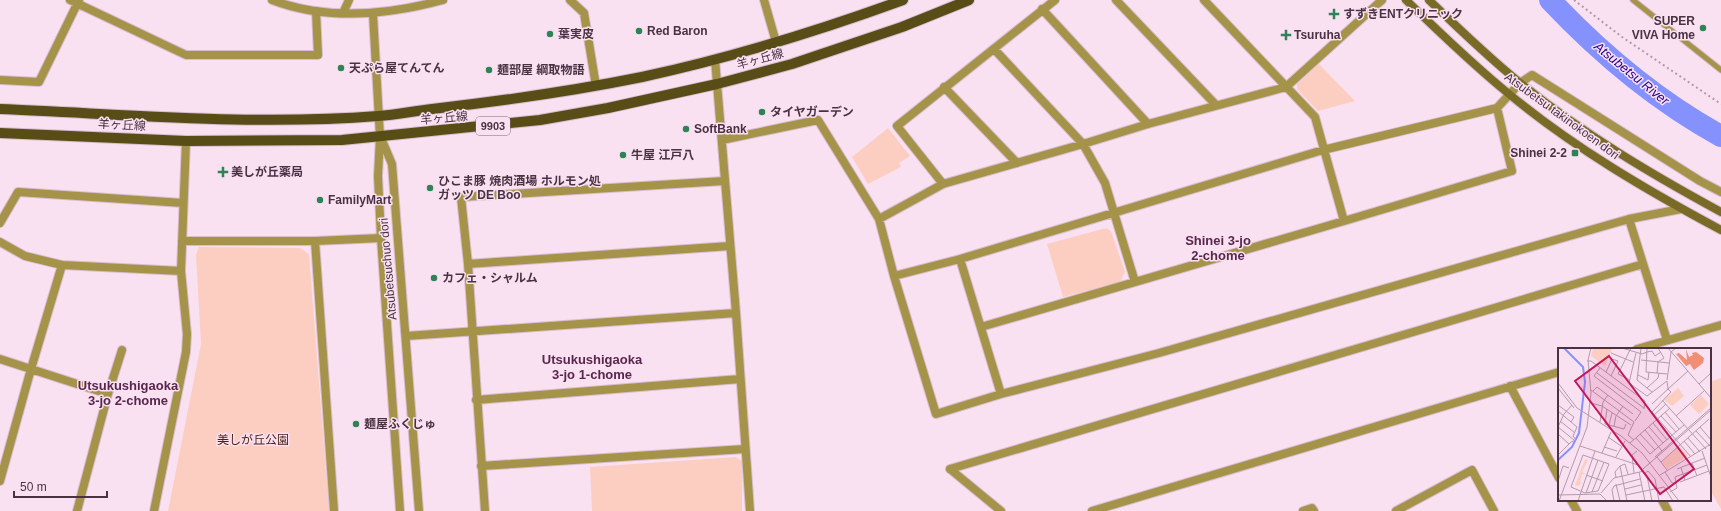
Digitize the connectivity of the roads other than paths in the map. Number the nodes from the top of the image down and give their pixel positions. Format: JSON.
{"nodes":[{"id":1,"x":272,"y":0,"type":"edge"},
{"id":2,"x":349,"y":0,"type":"edge"},
{"id":3,"x":443,"y":0,"type":"edge"},
{"id":4,"x":570,"y":0,"type":"edge"},
{"id":5,"x":764,"y":0,"type":"edge"},
{"id":6,"x":903,"y":0,"type":"edge"},
{"id":7,"x":969,"y":0,"type":"edge"},
{"id":8,"x":1055,"y":0,"type":"edge"},
{"id":9,"x":1116,"y":0,"type":"edge"},
{"id":10,"x":1204,"y":0,"type":"edge"},
{"id":11,"x":1382,"y":0,"type":"edge"},
{"id":12,"x":1406,"y":0,"type":"edge"},
{"id":13,"x":1429,"y":0,"type":"edge"},
{"id":14,"x":1633,"y":0,"type":"edge"},
{"id":15,"x":76,"y":1,"type":"edge"},
{"id":16,"x":1042,"y":9,"type":"junction"},
{"id":17,"x":316,"y":11,"type":"junction"},
{"id":18,"x":343,"y":13,"type":"junction"},
{"id":19,"x":373,"y":14,"type":"junction"},
{"id":20,"x":776,"y":42,"type":"junction"},
{"id":21,"x":994,"y":49,"type":"junction"},
{"id":22,"x":715,"y":59,"type":"junction"},
{"id":23,"x":1721,"y":70,"type":"edge"},
{"id":24,"x":0,"y":80,"type":"edge"},
{"id":25,"x":1520,"y":83,"type":"junction"},
{"id":26,"x":717,"y":84,"type":"junction"},
{"id":27,"x":596,"y":86,"type":"junction"},
{"id":28,"x":944,"y":87,"type":"junction"},
{"id":29,"x":1286,"y":87,"type":"junction"},
{"id":30,"x":1510,"y":95,"type":"junction"},
{"id":31,"x":1216,"y":105,"type":"junction"},
{"id":32,"x":1497,"y":108,"type":"junction"},
{"id":33,"x":0,"y":109,"type":"edge"},
{"id":34,"x":379,"y":116,"type":"junction"},
{"id":35,"x":1148,"y":124,"type":"junction"},
{"id":36,"x":0,"y":133,"type":"edge"},
{"id":37,"x":380,"y":137,"type":"junction"},
{"id":38,"x":722,"y":140,"type":"junction"},
{"id":39,"x":186,"y":141,"type":"junction"},
{"id":40,"x":1083,"y":144,"type":"junction"},
{"id":41,"x":1323,"y":150,"type":"junction"},
{"id":42,"x":1017,"y":164,"type":"junction"},
{"id":43,"x":724,"y":181,"type":"junction"},
{"id":44,"x":943,"y":184,"type":"junction"},
{"id":45,"x":1721,"y":192,"type":"edge"},
{"id":46,"x":183,"y":203,"type":"junction"},
{"id":47,"x":1681,"y":209,"type":"junction"},
{"id":48,"x":1114,"y":212,"type":"junction"},
{"id":49,"x":1721,"y":212,"type":"edge"},
{"id":50,"x":879,"y":219,"type":"junction"},
{"id":51,"x":1629,"y":219,"type":"junction"},
{"id":52,"x":1344,"y":222,"type":"junction"},
{"id":53,"x":0,"y":223,"type":"edge"},
{"id":54,"x":1721,"y":230,"type":"edge"},
{"id":55,"x":381,"y":238,"type":"junction"},
{"id":56,"x":182,"y":241,"type":"junction"},
{"id":57,"x":315,"y":241,"type":"junction"},
{"id":58,"x":0,"y":242,"type":"edge"},
{"id":59,"x":730,"y":246,"type":"junction"},
{"id":60,"x":960,"y":259,"type":"junction"},
{"id":61,"x":468,"y":264,"type":"junction"},
{"id":62,"x":1643,"y":264,"type":"junction"},
{"id":63,"x":62,"y":265,"type":"junction"},
{"id":64,"x":181,"y":271,"type":"junction"},
{"id":65,"x":894,"y":276,"type":"junction"},
{"id":66,"x":1135,"y":282,"type":"junction"},
{"id":67,"x":736,"y":313,"type":"junction"},
{"id":68,"x":1721,"y":325,"type":"edge"},
{"id":69,"x":981,"y":327,"type":"junction"},
{"id":70,"x":472,"y":332,"type":"junction"},
{"id":71,"x":406,"y":336,"type":"junction"},
{"id":72,"x":1668,"y":340,"type":"junction"},
{"id":73,"x":1640,"y":348,"type":"edge"},
{"id":74,"x":122,"y":350,"type":"dead end"},
{"id":75,"x":0,"y":359,"type":"edge"},
{"id":76,"x":31,"y":369,"type":"junction"},
{"id":77,"x":1558,"y":372,"type":"edge"},
{"id":78,"x":740,"y":379,"type":"junction"},
{"id":79,"x":1510,"y":386,"type":"junction"},
{"id":80,"x":108,"y":394,"type":"junction"},
{"id":81,"x":1001,"y":394,"type":"junction"},
{"id":82,"x":476,"y":400,"type":"junction"},
{"id":83,"x":746,"y":449,"type":"junction"},
{"id":84,"x":481,"y":466,"type":"junction"},
{"id":85,"x":1558,"y":476,"type":"edge"},
{"id":86,"x":0,"y":481,"type":"edge"},
{"id":87,"x":1572,"y":501,"type":"edge"},
{"id":88,"x":1663,"y":501,"type":"edge"},
{"id":89,"x":1103,"y":509,"type":"edge"},
{"id":90,"x":77,"y":511,"type":"edge"},
{"id":91,"x":154,"y":511,"type":"edge"},
{"id":92,"x":334,"y":511,"type":"edge"},
{"id":93,"x":400,"y":511,"type":"edge"},
{"id":94,"x":419,"y":511,"type":"edge"},
{"id":95,"x":485,"y":511,"type":"edge"},
{"id":96,"x":750,"y":511,"type":"edge"},
{"id":97,"x":1001,"y":511,"type":"edge"},
{"id":98,"x":1092,"y":511,"type":"edge"},
{"id":99,"x":1303,"y":511,"type":"edge"},
{"id":100,"x":1314,"y":511,"type":"edge"},
{"id":101,"x":1396,"y":511,"type":"edge"},
{"id":102,"x":1494,"y":511,"type":"edge"},
{"id":103,"x":1577,"y":511,"type":"edge"},
{"id":104,"x":1668,"y":511,"type":"edge"}],
"edges":[{"from":1,"to":17,"type":"street"},
{"from":2,"to":18,"type":"street"},
{"from":3,"to":19,"type":"street"},
{"from":4,"to":27,"type":"street"},
{"from":5,"to":20,"type":"street"},
{"from":6,"to":20,"type":"main road","name":"羊ヶ丘線","number":"9903"},
{"from":7,"to":26,"type":"main road","name":"羊ヶ丘線","number":"9903"},
{"from":8,"to":16,"type":"street"},
{"from":9,"to":31,"type":"street"},
{"from":10,"to":29,"type":"street"},
{"from":11,"to":29,"type":"street"},
{"from":12,"to":30,"type":"main road","name":"Atsubetsu takinokoen dori"},
{"from":13,"to":25,"type":"main road","name":"Atsubetsu takinokoen dori"},
{"from":14,"to":23,"type":"lane"},
{"from":15,"to":17,"type":"street"},
{"from":15,"to":24,"type":"street"},
{"from":16,"to":21,"type":"street"},
{"from":16,"to":35,"type":"street"},
{"from":17,"to":18,"type":"street"},
{"from":18,"to":19,"type":"street"},
{"from":19,"to":34,"type":"street"},
{"from":20,"to":22,"type":"main road","name":"羊ヶ丘線","number":"9903"},
{"from":21,"to":28,"type":"street"},
{"from":21,"to":40,"type":"street"},
{"from":22,"to":26,"type":"street"},
{"from":22,"to":27,"type":"main road","name":"羊ヶ丘線","number":"9903"},
{"from":25,"to":30,"type":"street"},
{"from":25,"to":45,"type":"street"},
{"from":25,"to":49,"type":"main road","name":"Atsubetsu takinokoen dori"},
{"from":26,"to":37,"type":"main road","name":"羊ヶ丘線","number":"9903"},
{"from":26,"to":38,"type":"street"},
{"from":27,"to":34,"type":"main road","name":"羊ヶ丘線","number":"9903"},
{"from":28,"to":42,"type":"street"},
{"from":28,"to":44,"type":"street"},
{"from":29,"to":31,"type":"street"},
{"from":29,"to":41,"type":"street"},
{"from":30,"to":32,"type":"street"},
{"from":30,"to":47,"type":"main road","name":"Atsubetsu takinokoen dori"},
{"from":31,"to":35,"type":"street"},
{"from":32,"to":41,"type":"street"},
{"from":32,"to":52,"type":"street"},
{"from":33,"to":34,"type":"main road","name":"羊ヶ丘線","number":"9903"},
{"from":34,"to":37,"type":"street"},
{"from":35,"to":40,"type":"street"},
{"from":36,"to":39,"type":"main road","name":"羊ヶ丘線","number":"9903"},
{"from":37,"to":39,"type":"main road","name":"羊ヶ丘線","number":"9903"},
{"from":37,"to":55,"type":"street","name":"Atsubetsuchuo dori"},
{"from":37,"to":71,"type":"street","name":"Atsubetsuchuo dori"},
{"from":38,"to":43,"type":"street"},
{"from":38,"to":50,"type":"street"},
{"from":39,"to":46,"type":"street"},
{"from":40,"to":42,"type":"street"},
{"from":40,"to":48,"type":"street"},
{"from":41,"to":48,"type":"street"},
{"from":41,"to":52,"type":"street"},
{"from":42,"to":44,"type":"street"},
{"from":43,"to":59,"type":"street"},
{"from":43,"to":61,"type":"street"},
{"from":44,"to":50,"type":"street"},
{"from":46,"to":53,"type":"street"},
{"from":46,"to":56,"type":"street"},
{"from":47,"to":51,"type":"street"},
{"from":47,"to":54,"type":"main road","name":"Atsubetsu takinokoen dori"},
{"from":48,"to":60,"type":"street"},
{"from":48,"to":66,"type":"street"},
{"from":50,"to":65,"type":"street"},
{"from":51,"to":62,"type":"street"},
{"from":51,"to":81,"type":"street"},
{"from":52,"to":66,"type":"street"},
{"from":55,"to":57,"type":"street"},
{"from":55,"to":93,"type":"street","name":"Atsubetsuchuo dori"},
{"from":56,"to":57,"type":"street"},
{"from":56,"to":64,"type":"street"},
{"from":57,"to":92,"type":"street"},
{"from":58,"to":63,"type":"street"},
{"from":59,"to":61,"type":"street"},
{"from":59,"to":67,"type":"street"},
{"from":60,"to":65,"type":"street"},
{"from":60,"to":69,"type":"street"},
{"from":61,"to":70,"type":"street"},
{"from":62,"to":72,"type":"street"},
{"from":62,"to":97,"type":"street"},
{"from":63,"to":64,"type":"street"},
{"from":63,"to":76,"type":"street"},
{"from":64,"to":91,"type":"street"},
{"from":65,"to":81,"type":"street"},
{"from":66,"to":69,"type":"street"},
{"from":67,"to":70,"type":"street"},
{"from":67,"to":78,"type":"street"},
{"from":68,"to":72,"type":"street"},
{"from":69,"to":81,"type":"street"},
{"from":70,"to":71,"type":"street"},
{"from":70,"to":82,"type":"street"},
{"from":71,"to":94,"type":"street","name":"Atsubetsuchuo dori"},
{"from":72,"to":73,"type":"street"},
{"from":74,"to":80,"type":"street"},
{"from":75,"to":76,"type":"street"},
{"from":76,"to":80,"type":"street"},
{"from":76,"to":86,"type":"street"},
{"from":77,"to":79,"type":"street"},
{"from":78,"to":82,"type":"street"},
{"from":78,"to":83,"type":"street"},
{"from":79,"to":85,"type":"street"},
{"from":79,"to":89,"type":"street"},
{"from":80,"to":90,"type":"street"},
{"from":82,"to":84,"type":"street"},
{"from":83,"to":84,"type":"street"},
{"from":83,"to":96,"type":"street"},
{"from":84,"to":95,"type":"street"},
{"from":87,"to":103,"type":"street"},
{"from":88,"to":104,"type":"street"},
{"from":89,"to":98,"type":"street"},
{"from":99,"to":100,"type":"street"},
{"from":101,"to":102,"type":"street"}]}
